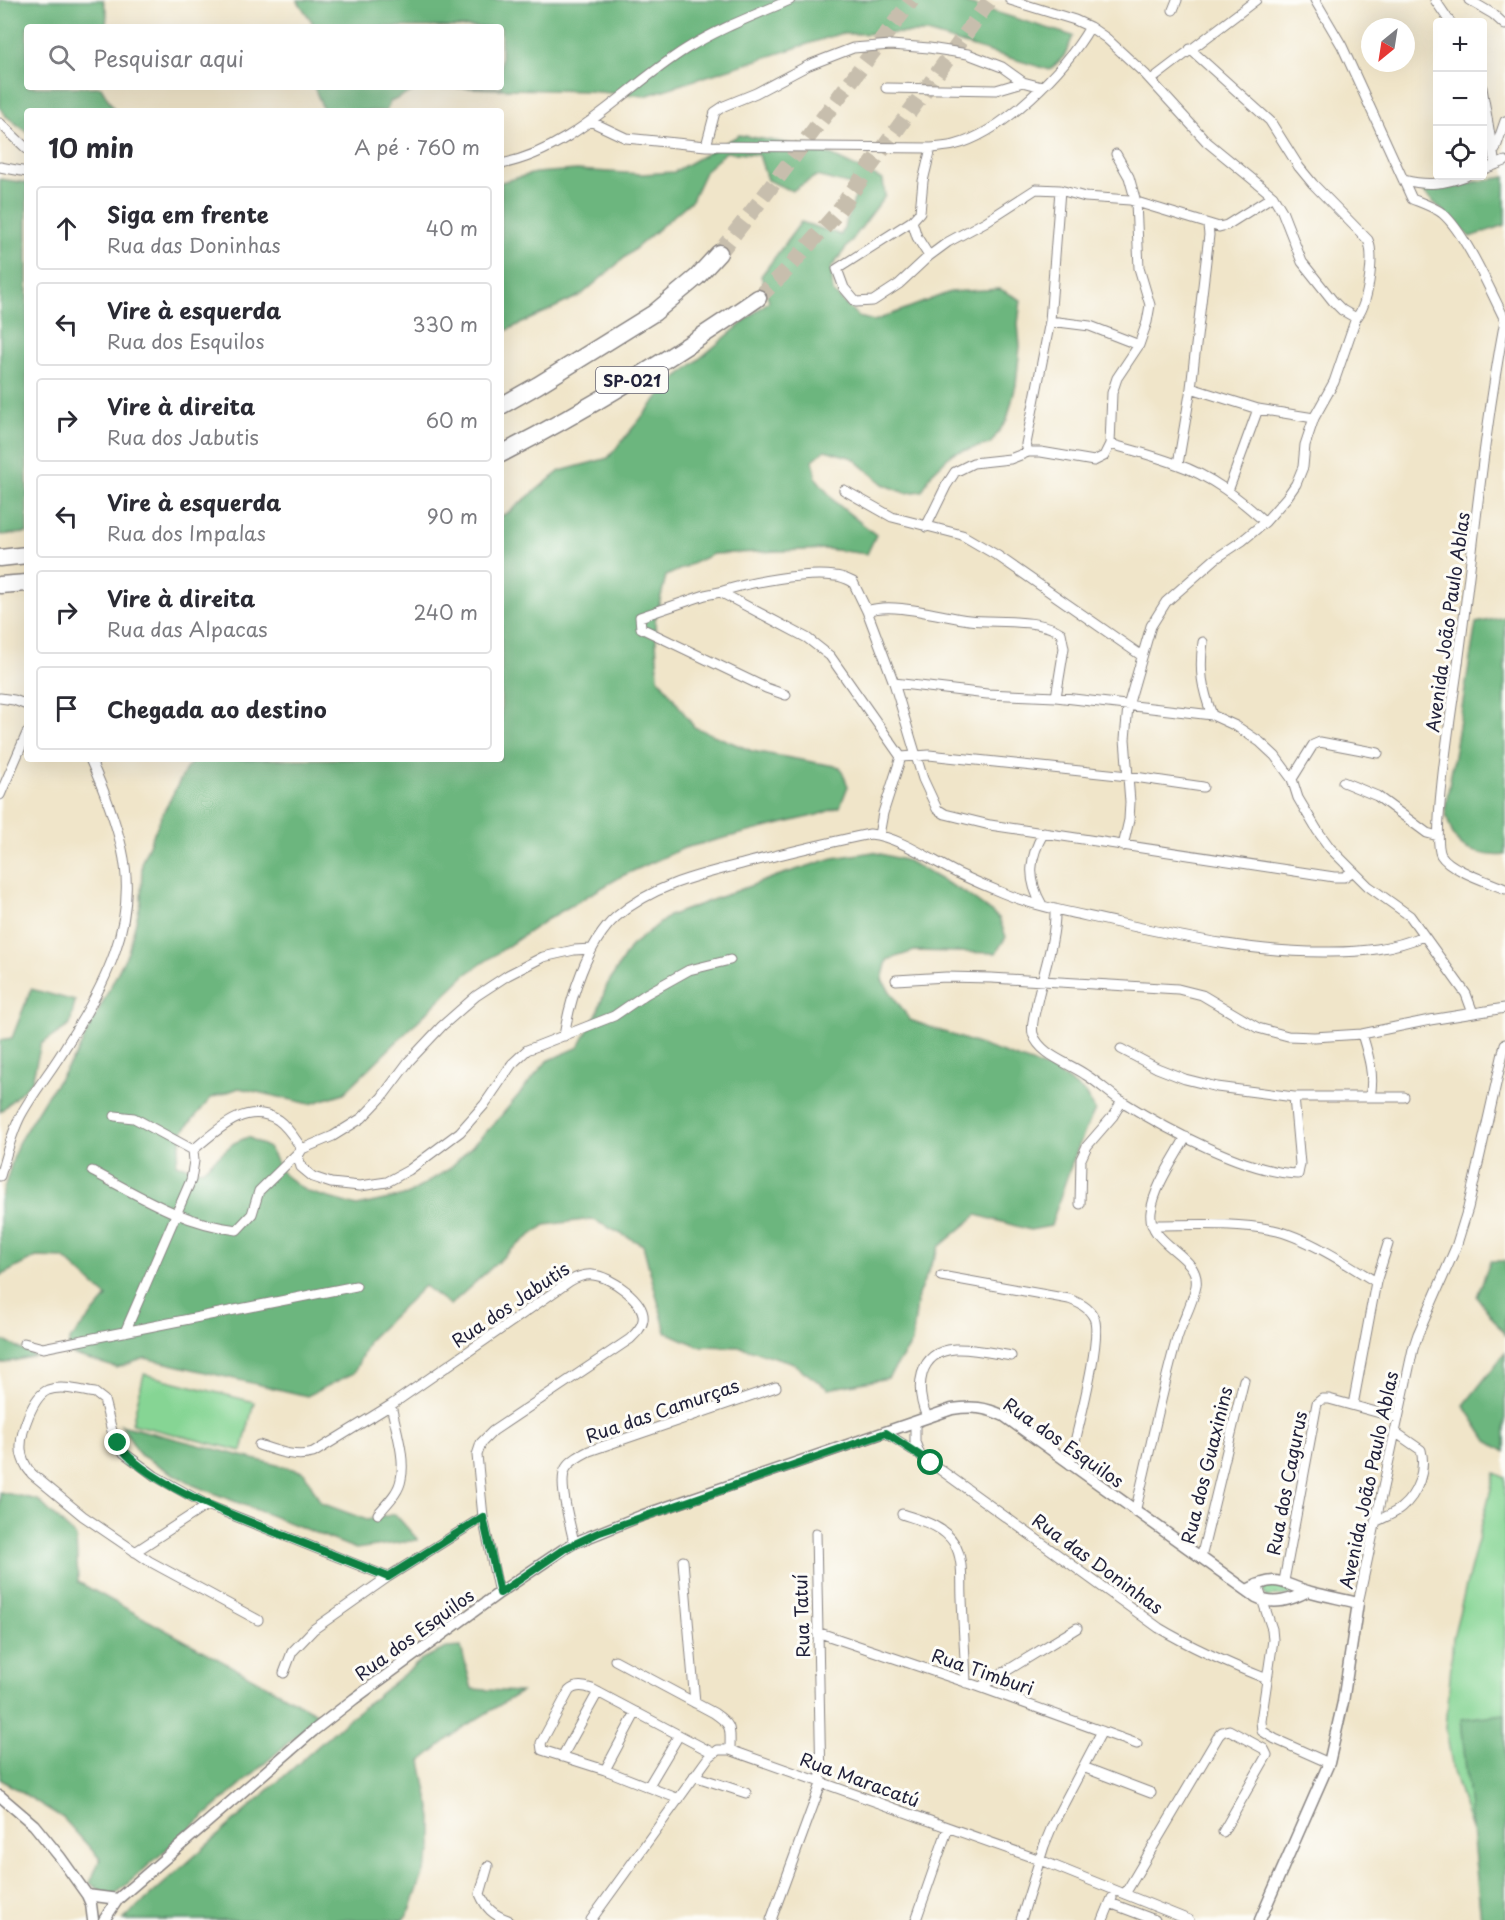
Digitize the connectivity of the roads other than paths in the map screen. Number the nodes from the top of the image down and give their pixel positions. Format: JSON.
{"nodes":[{"id":1,"x":790,"y":0,"type":"edge"},
{"id":2,"x":1010,"y":0,"type":"edge"},
{"id":3,"x":1177,"y":0,"type":"edge"},
{"id":4,"x":1256,"y":0,"type":"edge"},
{"id":5,"x":1315,"y":0,"type":"edge"},
{"id":6,"x":1435,"y":0,"type":"edge"},
{"id":7,"x":1469,"y":0,"type":"edge"},
{"id":8,"x":1173,"y":10,"type":"dead end"},
{"id":9,"x":1447,"y":18,"type":"edge"},
{"id":10,"x":1505,"y":25,"type":"edge"},
{"id":11,"x":1090,"y":27,"type":"junction"},
{"id":12,"x":1190,"y":49,"type":"junction"},
{"id":13,"x":1151,"y":80,"type":"junction"},
{"id":14,"x":1023,"y":82,"type":"junction"},
{"id":15,"x":1042,"y":87,"type":"junction"},
{"id":16,"x":886,"y":88,"type":"dead end"},
{"id":17,"x":1487,"y":115,"type":"edge"},
{"id":18,"x":590,"y":121,"type":"junction"},
{"id":19,"x":1505,"y":121,"type":"edge"},
{"id":20,"x":0,"y":123,"type":"edge"},
{"id":21,"x":24,"y":146,"type":"edge"},
{"id":22,"x":706,"y":146,"type":"junction"},
{"id":23,"x":931,"y":148,"type":"junction"},
{"id":24,"x":1494,"y":153,"type":"junction"},
{"id":25,"x":1116,"y":154,"type":"dead end"},
{"id":26,"x":1505,"y":161,"type":"edge"},
{"id":27,"x":504,"y":163,"type":"edge"},
{"id":28,"x":1495,"y":165,"type":"junction"},
{"id":29,"x":0,"y":167,"type":"edge"},
{"id":30,"x":1487,"y":168,"type":"edge"},
{"id":31,"x":24,"y":171,"type":"edge"},
{"id":32,"x":1404,"y":180,"type":"junction"},
{"id":33,"x":1451,"y":180,"type":"edge"},
{"id":34,"x":1060,"y":190,"type":"junction"},
{"id":35,"x":1273,"y":196,"type":"junction"},
{"id":36,"x":1136,"y":202,"type":"junction"},
{"id":37,"x":912,"y":221,"type":"junction"},
{"id":38,"x":1208,"y":225,"type":"junction"},
{"id":39,"x":719,"y":253,"type":"tunnel mouth"},
{"id":40,"x":929,"y":256,"type":"junction"},
{"id":41,"x":758,"y":298,"type":"tunnel mouth"},
{"id":42,"x":1356,"y":318,"type":"junction"},
{"id":43,"x":1505,"y":320,"type":"edge"},
{"id":44,"x":1050,"y":321,"type":"junction"},
{"id":45,"x":1139,"y":345,"type":"junction"},
{"id":46,"x":1191,"y":388,"type":"junction"},
{"id":47,"x":504,"y":404,"type":"edge"},
{"id":48,"x":1258,"y":409,"type":"junction"},
{"id":49,"x":1314,"y":418,"type":"junction"},
{"id":50,"x":1110,"y":444,"type":"junction"},
{"id":51,"x":504,"y":452,"type":"edge"},
{"id":52,"x":1028,"y":452,"type":"junction"},
{"id":53,"x":1178,"y":464,"type":"junction"},
{"id":54,"x":844,"y":490,"type":"dead end"},
{"id":55,"x":1228,"y":491,"type":"junction"},
{"id":56,"x":1265,"y":522,"type":"junction"},
{"id":57,"x":926,"y":527,"type":"junction"},
{"id":58,"x":24,"y":555,"type":"edge"},
{"id":59,"x":0,"y":558,"type":"edge"},
{"id":60,"x":24,"y":583,"type":"edge"},
{"id":61,"x":0,"y":585,"type":"edge"},
{"id":62,"x":720,"y":592,"type":"junction"},
{"id":63,"x":867,"y":611,"type":"junction"},
{"id":64,"x":1203,"y":642,"type":"dead end"},
{"id":65,"x":1142,"y":656,"type":"junction"},
{"id":66,"x":894,"y":682,"type":"junction"},
{"id":67,"x":786,"y":695,"type":"dead end"},
{"id":68,"x":1056,"y":697,"type":"junction"},
{"id":69,"x":0,"y":698,"type":"edge"},
{"id":70,"x":24,"y":704,"type":"edge"},
{"id":71,"x":1128,"y":706,"type":"junction"},
{"id":72,"x":1212,"y":715,"type":"junction"},
{"id":73,"x":24,"y":740,"type":"edge"},
{"id":74,"x":1378,"y":753,"type":"dead end"},
{"id":75,"x":901,"y":757,"type":"junction"},
{"id":76,"x":916,"y":757,"type":"junction"},
{"id":77,"x":91,"y":762,"type":"edge"},
{"id":78,"x":1128,"y":776,"type":"junction"},
{"id":79,"x":1292,"y":779,"type":"junction"},
{"id":80,"x":1343,"y":782,"type":"dead end"},
{"id":81,"x":1203,"y":787,"type":"dead end"},
{"id":82,"x":0,"y":795,"type":"edge"},
{"id":83,"x":1044,"y":832,"type":"junction"},
{"id":84,"x":879,"y":835,"type":"junction"},
{"id":85,"x":1437,"y":836,"type":"junction"},
{"id":86,"x":1123,"y":846,"type":"junction"},
{"id":87,"x":1352,"y":872,"type":"junction"},
{"id":88,"x":1505,"y":889,"type":"edge"},
{"id":89,"x":1042,"y":905,"type":"junction"},
{"id":90,"x":1055,"y":909,"type":"junction"},
{"id":91,"x":1424,"y":936,"type":"junction"},
{"id":92,"x":592,"y":949,"type":"junction"},
{"id":93,"x":730,"y":960,"type":"dead end"},
{"id":94,"x":896,"y":980,"type":"dead end"},
{"id":95,"x":1041,"y":981,"type":"junction"},
{"id":96,"x":1505,"y":1008,"type":"edge"},
{"id":97,"x":1473,"y":1013,"type":"junction"},
{"id":98,"x":1362,"y":1034,"type":"junction"},
{"id":99,"x":564,"y":1036,"type":"junction"},
{"id":100,"x":1505,"y":1044,"type":"edge"},
{"id":101,"x":1121,"y":1050,"type":"dead end"},
{"id":102,"x":1370,"y":1096,"type":"junction"},
{"id":103,"x":1294,"y":1097,"type":"junction"},
{"id":104,"x":1404,"y":1097,"type":"dead end"},
{"id":105,"x":1122,"y":1101,"type":"junction"},
{"id":106,"x":115,"y":1116,"type":"dead end"},
{"id":107,"x":1186,"y":1137,"type":"junction"},
{"id":108,"x":302,"y":1149,"type":"junction"},
{"id":109,"x":193,"y":1150,"type":"junction"},
{"id":110,"x":92,"y":1171,"type":"dead end"},
{"id":111,"x":0,"y":1176,"type":"edge"},
{"id":112,"x":1080,"y":1204,"type":"dead end"},
{"id":113,"x":176,"y":1215,"type":"junction"},
{"id":114,"x":1152,"y":1225,"type":"junction"},
{"id":115,"x":1389,"y":1244,"type":"dead end"},
{"id":116,"x":941,"y":1276,"type":"dead end"},
{"id":117,"x":1376,"y":1282,"type":"junction"},
{"id":118,"x":356,"y":1286,"type":"dead end"},
{"id":119,"x":125,"y":1332,"type":"junction"},
{"id":120,"x":24,"y":1343,"type":"dead end"},
{"id":121,"x":1011,"y":1356,"type":"dead end"},
{"id":122,"x":1244,"y":1380,"type":"dead end"},
{"id":123,"x":776,"y":1387,"type":"dead end"},
{"id":124,"x":391,"y":1405,"type":"junction"},
{"id":125,"x":1353,"y":1405,"type":"junction"},
{"id":126,"x":927,"y":1417,"type":"junction"},
{"id":127,"x":1398,"y":1418,"type":"junction"},
{"id":128,"x":915,"y":1422,"type":"junction"},
{"id":129,"x":1395,"y":1432,"type":"junction"},
{"id":130,"x":886,"y":1433,"type":"junction"},
{"id":131,"x":259,"y":1445,"type":"dead end"},
{"id":132,"x":920,"y":1455,"type":"junction"},
{"id":133,"x":1070,"y":1464,"type":"junction"},
{"id":134,"x":207,"y":1505,"type":"junction"},
{"id":135,"x":1135,"y":1512,"type":"junction"},
{"id":136,"x":378,"y":1514,"type":"dead end"},
{"id":137,"x":902,"y":1514,"type":"dead end"},
{"id":138,"x":483,"y":1517,"type":"junction"},
{"id":139,"x":1375,"y":1522,"type":"junction"},
{"id":140,"x":816,"y":1533,"type":"dead end"},
{"id":141,"x":574,"y":1543,"type":"junction"},
{"id":142,"x":135,"y":1552,"type":"junction"},
{"id":143,"x":1201,"y":1558,"type":"junction"},
{"id":144,"x":682,"y":1562,"type":"dead end"},
{"id":145,"x":388,"y":1577,"type":"junction"},
{"id":146,"x":1284,"y":1581,"type":"junction"},
{"id":147,"x":1257,"y":1584,"type":"junction"},
{"id":148,"x":1247,"y":1590,"type":"junction"},
{"id":149,"x":1308,"y":1592,"type":"junction"},
{"id":150,"x":500,"y":1593,"type":"junction"},
{"id":151,"x":1262,"y":1600,"type":"junction"},
{"id":152,"x":1358,"y":1603,"type":"junction"},
{"id":153,"x":258,"y":1620,"type":"dead end"},
{"id":154,"x":1077,"y":1628,"type":"dead end"},
{"id":155,"x":818,"y":1632,"type":"junction"},
{"id":156,"x":615,"y":1660,"type":"dead end"},
{"id":157,"x":284,"y":1674,"type":"dead end"},
{"id":158,"x":1267,"y":1679,"type":"junction"},
{"id":159,"x":966,"y":1683,"type":"junction"},
{"id":160,"x":980,"y":1687,"type":"junction"},
{"id":161,"x":598,"y":1692,"type":"junction"},
{"id":162,"x":695,"y":1703,"type":"junction"},
{"id":163,"x":636,"y":1712,"type":"junction"},
{"id":164,"x":1102,"y":1731,"type":"junction"},
{"id":165,"x":679,"y":1735,"type":"junction"},
{"id":166,"x":1137,"y":1744,"type":"dead end"},
{"id":167,"x":730,"y":1750,"type":"junction"},
{"id":168,"x":713,"y":1753,"type":"junction"},
{"id":169,"x":562,"y":1757,"type":"junction"},
{"id":170,"x":1329,"y":1763,"type":"junction"},
{"id":171,"x":1083,"y":1767,"type":"junction"},
{"id":172,"x":604,"y":1770,"type":"junction"},
{"id":173,"x":694,"y":1776,"type":"junction"},
{"id":174,"x":821,"y":1784,"type":"junction"},
{"id":175,"x":648,"y":1787,"type":"junction"},
{"id":176,"x":746,"y":1793,"type":"dead end"},
{"id":177,"x":1151,"y":1793,"type":"dead end"},
{"id":178,"x":0,"y":1796,"type":"edge"},
{"id":179,"x":679,"y":1799,"type":"junction"},
{"id":180,"x":948,"y":1828,"type":"junction"},
{"id":181,"x":1223,"y":1832,"type":"dead end"},
{"id":182,"x":1040,"y":1860,"type":"junction"},
{"id":183,"x":488,"y":1866,"type":"dead end"},
{"id":184,"x":1120,"y":1893,"type":"junction"},
{"id":185,"x":87,"y":1894,"type":"junction"},
{"id":186,"x":118,"y":1899,"type":"junction"},
{"id":187,"x":1110,"y":1903,"type":"junction"},
{"id":188,"x":93,"y":1920,"type":"edge"},
{"id":189,"x":104,"y":1920,"type":"edge"},
{"id":190,"x":508,"y":1920,"type":"edge"},
{"id":191,"x":591,"y":1920,"type":"edge"},
{"id":192,"x":771,"y":1920,"type":"edge"},
{"id":193,"x":916,"y":1920,"type":"edge"},
{"id":194,"x":1021,"y":1920,"type":"edge"},
{"id":195,"x":1103,"y":1920,"type":"edge"},
{"id":196,"x":1155,"y":1920,"type":"edge"},
{"id":197,"x":1189,"y":1920,"type":"edge"},
{"id":198,"x":1260,"y":1920,"type":"edge"}],
"edges":[{"from":1,"to":18,"type":"street"},
{"from":2,"to":11,"type":"street"},
{"from":3,"to":8,"type":"street"},
{"from":4,"to":12,"type":"street"},
{"from":5,"to":32,"type":"street","name":"Avenida João Paulo Ablas"},
{"from":6,"to":9,"type":"street"},
{"from":7,"to":10,"type":"street"},
{"from":11,"to":13,"type":"street"},
{"from":11,"to":15,"type":"street"},
{"from":12,"to":13,"type":"street"},
{"from":12,"to":42,"type":"street"},
{"from":13,"to":35,"type":"street"},
{"from":14,"to":15,"type":"street"},
{"from":14,"to":16,"type":"street"},
{"from":14,"to":22,"type":"street"},
{"from":15,"to":23,"type":"street"},
{"from":17,"to":24,"type":"street"},
{"from":18,"to":22,"type":"street"},
{"from":18,"to":27,"type":"street"},
{"from":19,"to":24,"type":"street"},
{"from":20,"to":21,"type":"street"},
{"from":22,"to":23,"type":"street"},
{"from":23,"to":37,"type":"street"},
{"from":24,"to":28,"type":"street"},
{"from":25,"to":36,"type":"street"},
{"from":26,"to":28,"type":"street"},
{"from":28,"to":30,"type":"street"},
{"from":29,"to":31,"type":"street"},
{"from":32,"to":33,"type":"street"},
{"from":32,"to":43,"type":"street","name":"Avenida João Paulo Ablas"},
{"from":34,"to":36,"type":"street"},
{"from":34,"to":40,"type":"street"},
{"from":34,"to":44,"type":"street"},
{"from":35,"to":38,"type":"street"},
{"from":35,"to":42,"type":"street"},
{"from":36,"to":38,"type":"street"},
{"from":36,"to":45,"type":"street"},
{"from":37,"to":40,"type":"street"},
{"from":37,"to":40,"type":"street"},
{"from":38,"to":46,"type":"street"},
{"from":39,"to":47,"type":"highway","number":"SP-021"},
{"from":41,"to":51,"type":"highway","number":"SP-021"},
{"from":42,"to":49,"type":"street"},
{"from":43,"to":85,"type":"street","name":"Avenida João Paulo Ablas"},
{"from":44,"to":45,"type":"street"},
{"from":44,"to":52,"type":"street"},
{"from":45,"to":50,"type":"street"},
{"from":46,"to":48,"type":"street"},
{"from":46,"to":53,"type":"street"},
{"from":48,"to":49,"type":"street"},
{"from":48,"to":55,"type":"street"},
{"from":49,"to":56,"type":"street"},
{"from":50,"to":52,"type":"street"},
{"from":50,"to":53,"type":"street"},
{"from":52,"to":57,"type":"street"},
{"from":53,"to":55,"type":"street"},
{"from":54,"to":57,"type":"street"},
{"from":55,"to":56,"type":"street"},
{"from":56,"to":65,"type":"street"},
{"from":57,"to":65,"type":"street"},
{"from":58,"to":59,"type":"highway"},
{"from":60,"to":61,"type":"highway"},
{"from":62,"to":63,"type":"street"},
{"from":62,"to":67,"type":"street"},
{"from":62,"to":75,"type":"street"},
{"from":63,"to":66,"type":"street"},
{"from":63,"to":68,"type":"street"},
{"from":64,"to":72,"type":"street"},
{"from":65,"to":71,"type":"street"},
{"from":66,"to":68,"type":"street"},
{"from":66,"to":76,"type":"street"},
{"from":68,"to":71,"type":"street"},
{"from":69,"to":70,"type":"street"},
{"from":71,"to":72,"type":"street"},
{"from":71,"to":78,"type":"street"},
{"from":72,"to":79,"type":"street"},
{"from":73,"to":82,"type":"street"},
{"from":74,"to":79,"type":"street"},
{"from":75,"to":76,"type":"street"},
{"from":75,"to":84,"type":"street"},
{"from":76,"to":78,"type":"street"},
{"from":76,"to":83,"type":"street"},
{"from":77,"to":111,"type":"street"},
{"from":78,"to":81,"type":"street"},
{"from":78,"to":86,"type":"street"},
{"from":79,"to":87,"type":"street"},
{"from":80,"to":85,"type":"street"},
{"from":83,"to":86,"type":"street"},
{"from":83,"to":89,"type":"street"},
{"from":84,"to":89,"type":"street"},
{"from":84,"to":92,"type":"street"},
{"from":85,"to":88,"type":"street","name":"Avenida João Paulo Ablas"},
{"from":86,"to":87,"type":"street"},
{"from":87,"to":91,"type":"street"},
{"from":89,"to":90,"type":"street"},
{"from":90,"to":91,"type":"street"},
{"from":90,"to":95,"type":"street"},
{"from":91,"to":97,"type":"street"},
{"from":92,"to":99,"type":"street"},
{"from":92,"to":108,"type":"street"},
{"from":93,"to":99,"type":"street"},
{"from":94,"to":95,"type":"street"},
{"from":95,"to":98,"type":"street"},
{"from":95,"to":105,"type":"street"},
{"from":96,"to":97,"type":"street"},
{"from":97,"to":98,"type":"street"},
{"from":98,"to":102,"type":"street"},
{"from":99,"to":108,"type":"street"},
{"from":100,"to":127,"type":"street","name":"Avenida João Paulo Ablas"},
{"from":101,"to":103,"type":"street"},
{"from":102,"to":103,"type":"street"},
{"from":102,"to":104,"type":"street"},
{"from":103,"to":107,"type":"street"},
{"from":105,"to":107,"type":"street"},
{"from":105,"to":112,"type":"street"},
{"from":106,"to":109,"type":"street"},
{"from":107,"to":114,"type":"street"},
{"from":108,"to":109,"type":"street"},
{"from":108,"to":113,"type":"street"},
{"from":109,"to":113,"type":"street"},
{"from":110,"to":113,"type":"street"},
{"from":113,"to":119,"type":"street"},
{"from":114,"to":117,"type":"street"},
{"from":114,"to":135,"type":"street"},
{"from":115,"to":117,"type":"street"},
{"from":116,"to":133,"type":"street"},
{"from":117,"to":125,"type":"street"},
{"from":118,"to":119,"type":"street"},
{"from":119,"to":120,"type":"street"},
{"from":121,"to":126,"type":"street"},
{"from":122,"to":143,"type":"street","name":"Rua dos Guaxinins"},
{"from":123,"to":141,"type":"street","name":"Rua das Camurças"},
{"from":124,"to":131,"type":"street","name":"Rua dos Jabutis"},
{"from":124,"to":136,"type":"street"},
{"from":124,"to":138,"type":"street","name":"Rua dos Jabutis"},
{"from":125,"to":127,"type":"street","name":"Rua dos Cagurus"},
{"from":125,"to":146,"type":"street","name":"Rua dos Cagurus"},
{"from":126,"to":128,"type":"street","name":"Rua dos Esquilos"},
{"from":126,"to":133,"type":"street","name":"Rua dos Esquilos"},
{"from":127,"to":129,"type":"street","name":"Avenida João Paulo Ablas"},
{"from":128,"to":130,"type":"street","name":"Rua dos Esquilos"},
{"from":128,"to":132,"type":"street"},
{"from":129,"to":139,"type":"street","name":"Avenida João Paulo Ablas"},
{"from":129,"to":139,"type":"street"},
{"from":130,"to":132,"type":"street","name":"Rua das Doninhas"},
{"from":130,"to":141,"type":"street","name":"Rua dos Esquilos"},
{"from":132,"to":158,"type":"street","name":"Rua das Doninhas"},
{"from":133,"to":135,"type":"street","name":"Rua dos Esquilos"},
{"from":134,"to":142,"type":"street"},
{"from":134,"to":142,"type":"street"},
{"from":134,"to":145,"type":"street"},
{"from":135,"to":143,"type":"street","name":"Rua dos Esquilos"},
{"from":137,"to":159,"type":"street"},
{"from":138,"to":145,"type":"street"},
{"from":138,"to":150,"type":"street","name":"Rua dos Jabutis"},
{"from":139,"to":152,"type":"street","name":"Avenida João Paulo Ablas"},
{"from":140,"to":155,"type":"street","name":"Rua Tatuí"},
{"from":141,"to":150,"type":"street","name":"Rua dos Esquilos"},
{"from":142,"to":153,"type":"street"},
{"from":143,"to":148,"type":"street","name":"Rua dos Esquilos"},
{"from":144,"to":162,"type":"street"},
{"from":145,"to":157,"type":"street"},
{"from":146,"to":147,"type":"street"},
{"from":146,"to":149,"type":"street"},
{"from":147,"to":148,"type":"street"},
{"from":147,"to":151,"type":"street"},
{"from":148,"to":151,"type":"street","name":"Rua dos Esquilos"},
{"from":149,"to":151,"type":"street"},
{"from":149,"to":152,"type":"street"},
{"from":150,"to":186,"type":"street","name":"Rua dos Esquilos"},
{"from":151,"to":158,"type":"street"},
{"from":152,"to":170,"type":"street","name":"Avenida João Paulo Ablas"},
{"from":154,"to":160,"type":"street"},
{"from":155,"to":159,"type":"street","name":"Rua Timburi"},
{"from":155,"to":174,"type":"street","name":"Rua Tatuí"},
{"from":156,"to":162,"type":"street"},
{"from":158,"to":170,"type":"street"},
{"from":159,"to":160,"type":"street","name":"Rua Timburi"},
{"from":160,"to":164,"type":"street","name":"Rua Timburi"},
{"from":161,"to":163,"type":"street"},
{"from":161,"to":169,"type":"street"},
{"from":161,"to":169,"type":"street"},
{"from":162,"to":167,"type":"street"},
{"from":163,"to":165,"type":"street"},
{"from":163,"to":172,"type":"street"},
{"from":164,"to":166,"type":"street","name":"Rua Timburi"},
{"from":164,"to":171,"type":"street"},
{"from":165,"to":168,"type":"street"},
{"from":165,"to":175,"type":"street"},
{"from":167,"to":168,"type":"street"},
{"from":167,"to":174,"type":"street","name":"Rua Maracatú"},
{"from":168,"to":173,"type":"street"},
{"from":169,"to":172,"type":"street"},
{"from":170,"to":198,"type":"street","name":"Avenida João Paulo Ablas"},
{"from":171,"to":177,"type":"street"},
{"from":171,"to":182,"type":"street"},
{"from":172,"to":175,"type":"street"},
{"from":173,"to":176,"type":"street"},
{"from":173,"to":179,"type":"street"},
{"from":174,"to":180,"type":"street","name":"Rua Maracatú"},
{"from":174,"to":192,"type":"street"},
{"from":175,"to":179,"type":"street"},
{"from":178,"to":185,"type":"street"},
{"from":179,"to":191,"type":"street"},
{"from":180,"to":182,"type":"street","name":"Rua Maracatú"},
{"from":180,"to":193,"type":"street"},
{"from":181,"to":184,"type":"street"},
{"from":182,"to":184,"type":"street","name":"Rua Maracatú"},
{"from":182,"to":194,"type":"street"},
{"from":183,"to":190,"type":"street"},
{"from":184,"to":187,"type":"street"},
{"from":184,"to":197,"type":"street","name":"Rua Maracatú"},
{"from":185,"to":186,"type":"street"},
{"from":185,"to":188,"type":"street"},
{"from":186,"to":189,"type":"street","name":"Rua dos Esquilos"},
{"from":187,"to":195,"type":"street"},
{"from":187,"to":196,"type":"street"}]}
